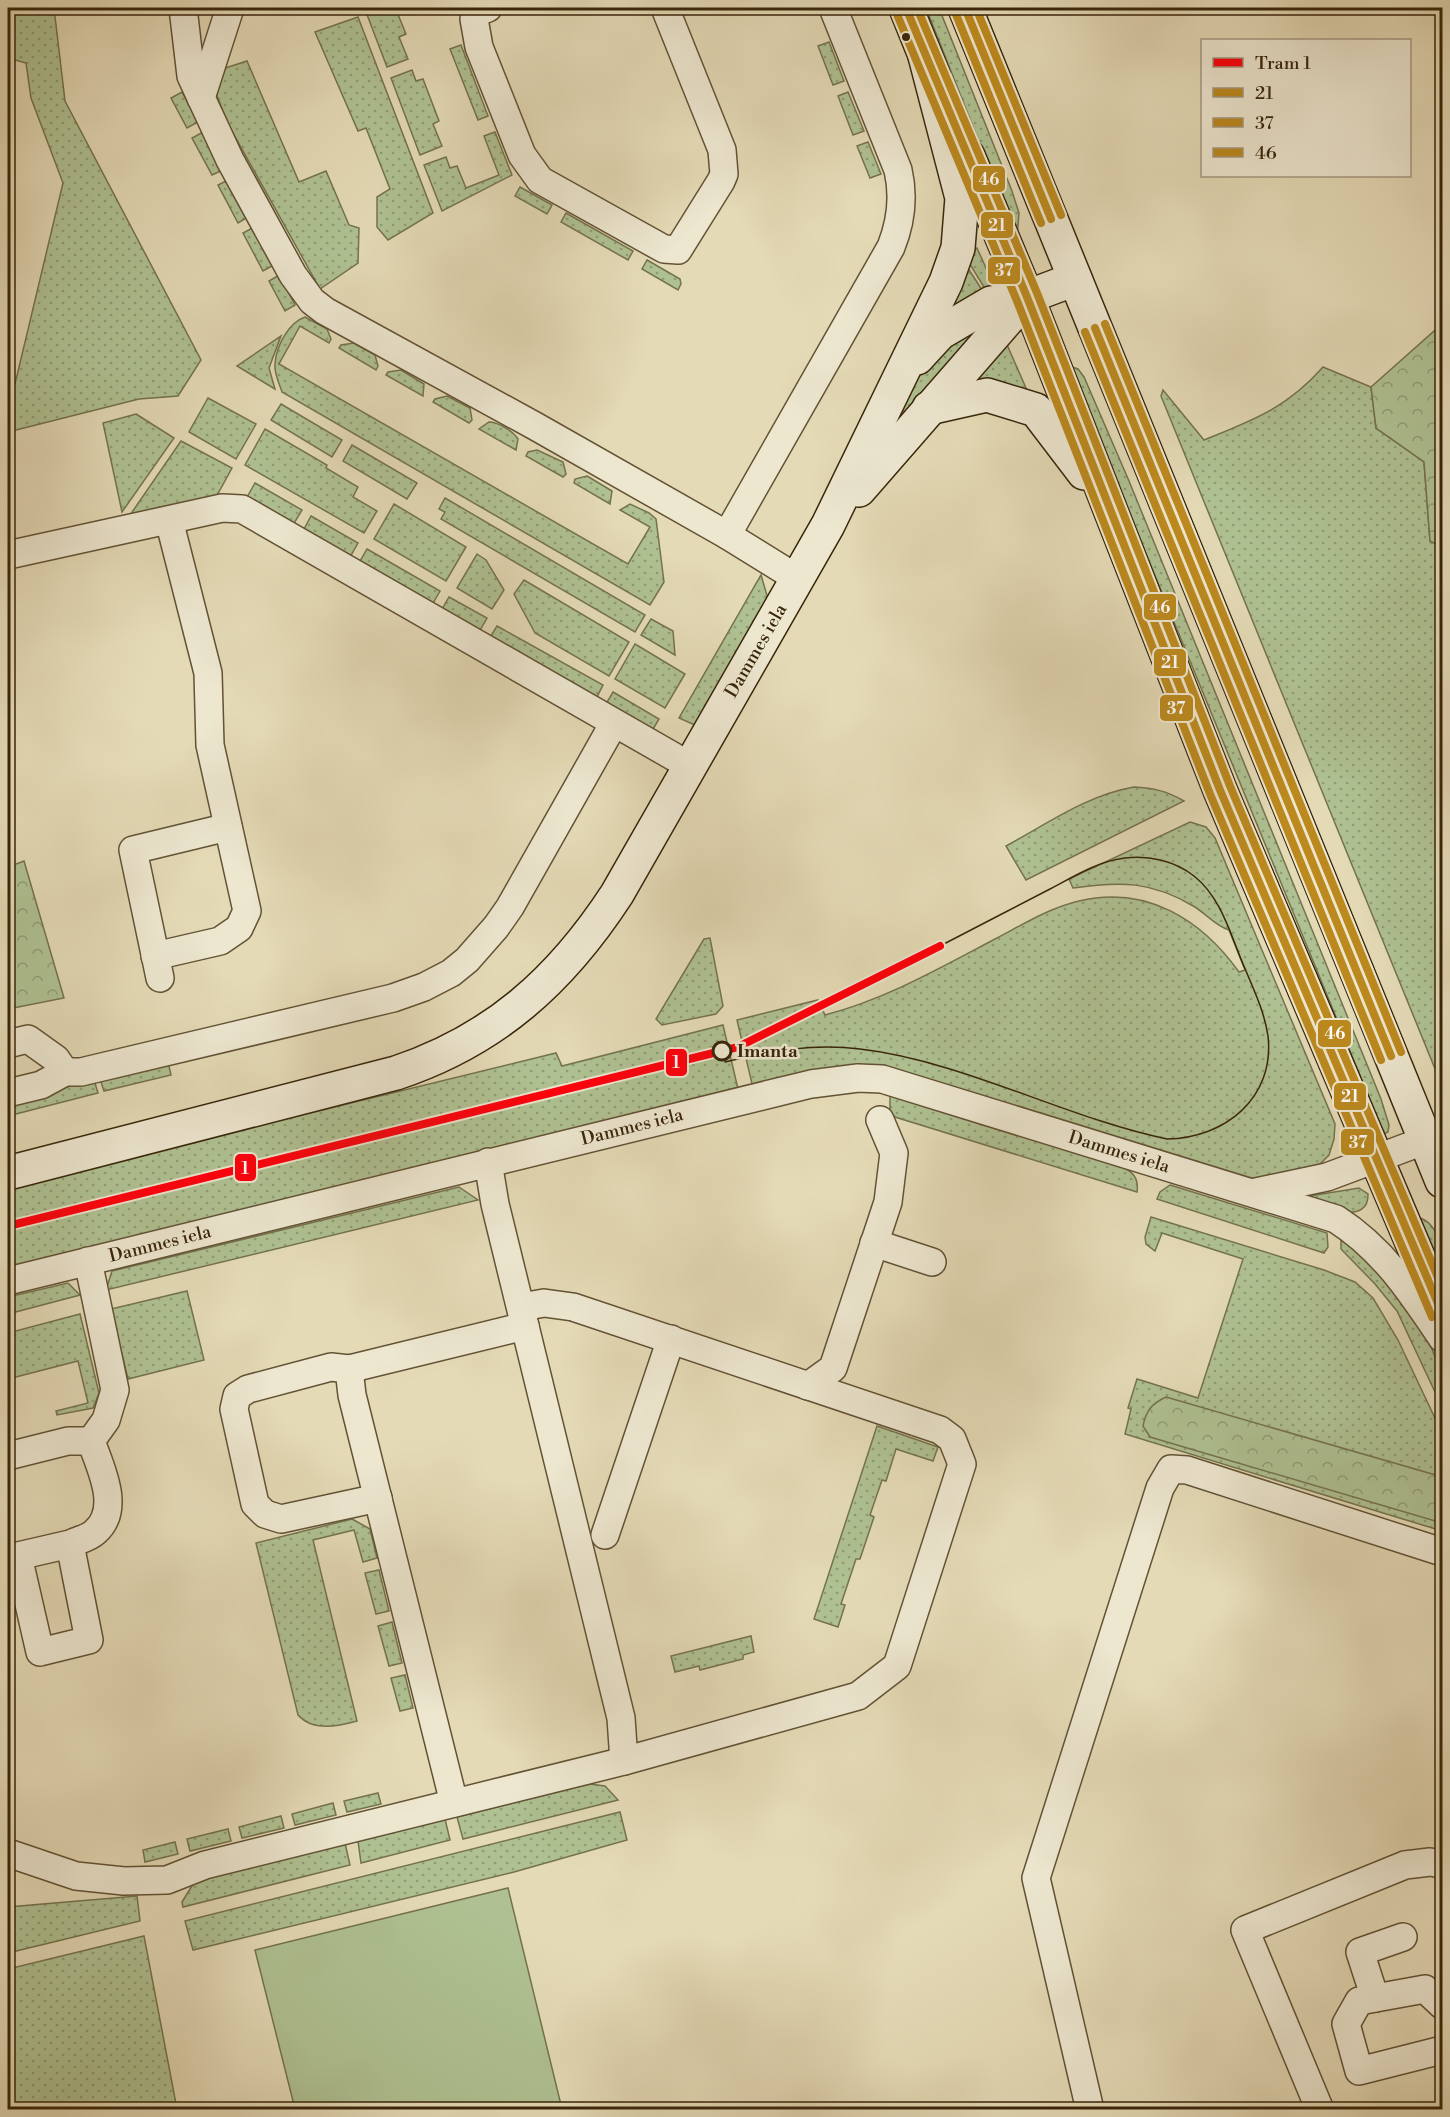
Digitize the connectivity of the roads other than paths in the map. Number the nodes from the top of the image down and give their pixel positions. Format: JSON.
{"nodes":[{"id":1,"x":183,"y":8,"type":"edge"},
{"id":2,"x":230,"y":8,"type":"edge"},
{"id":3,"x":488,"y":8,"type":"edge"},
{"id":4,"x":665,"y":8,"type":"edge"},
{"id":5,"x":833,"y":8,"type":"edge"},
{"id":6,"x":906,"y":8,"type":"edge"},
{"id":7,"x":965,"y":8,"type":"edge"},
{"id":8,"x":925,"y":56,"type":"junction"},
{"id":9,"x":201,"y":98,"type":"junction"},
{"id":10,"x":1075,"y":279,"type":"junction"},
{"id":11,"x":1028,"y":297,"type":"junction"},
{"id":12,"x":898,"y":380,"type":"junction"},
{"id":13,"x":928,"y":408,"type":"junction"},
{"id":14,"x":1107,"y":503,"type":"junction"},
{"id":15,"x":169,"y":520,"type":"junction"},
{"id":16,"x":828,"y":525,"type":"junction"},
{"id":17,"x":727,"y":535,"type":"junction"},
{"id":18,"x":8,"y":555,"type":"edge"},
{"id":19,"x":798,"y":579,"type":"junction"},
{"id":20,"x":614,"y":723,"type":"junction"},
{"id":21,"x":690,"y":766,"type":"junction"},
{"id":22,"x":228,"y":827,"type":"junction"},
{"id":23,"x":8,"y":1044,"type":"edge"},
{"id":24,"x":65,"y":1072,"type":"junction"},
{"id":25,"x":8,"y":1093,"type":"edge"},
{"id":26,"x":880,"y":1120,"type":"dead end"},
{"id":27,"x":1426,"y":1140,"type":"junction"},
{"id":28,"x":1379,"y":1159,"type":"junction"},
{"id":29,"x":488,"y":1162,"type":"junction"},
{"id":30,"x":8,"y":1173,"type":"edge"},
{"id":31,"x":1443,"y":1181,"type":"edge"},
{"id":32,"x":1252,"y":1192,"type":"junction"},
{"id":33,"x":874,"y":1243,"type":"junction"},
{"id":34,"x":88,"y":1262,"type":"junction"},
{"id":35,"x":932,"y":1262,"type":"dead end"},
{"id":36,"x":8,"y":1281,"type":"edge"},
{"id":37,"x":1443,"y":1313,"type":"edge"},
{"id":38,"x":523,"y":1316,"type":"junction"},
{"id":39,"x":1443,"y":1338,"type":"edge"},
{"id":40,"x":671,"y":1339,"type":"junction"},
{"id":41,"x":349,"y":1369,"type":"junction"},
{"id":42,"x":808,"y":1386,"type":"junction"},
{"id":43,"x":91,"y":1441,"type":"junction"},
{"id":44,"x":8,"y":1455,"type":"edge"},
{"id":45,"x":378,"y":1498,"type":"junction"},
{"id":46,"x":605,"y":1535,"type":"dead end"},
{"id":47,"x":70,"y":1544,"type":"dead end"},
{"id":48,"x":1443,"y":1552,"type":"edge"},
{"id":49,"x":624,"y":1761,"type":"junction"},
{"id":50,"x":454,"y":1803,"type":"junction"},
{"id":51,"x":8,"y":1853,"type":"edge"},
{"id":52,"x":1443,"y":1864,"type":"edge"},
{"id":53,"x":1402,"y":1937,"type":"dead end"},
{"id":54,"x":1376,"y":1998,"type":"junction"},
{"id":55,"x":1443,"y":2005,"type":"edge"},
{"id":56,"x":1443,"y":2050,"type":"edge"},
{"id":57,"x":1090,"y":2109,"type":"edge"},
{"id":58,"x":1320,"y":2109,"type":"edge"}],
"edges":[{"from":1,"to":9,"type":"street"},
{"from":2,"to":9,"type":"street"},
{"from":3,"to":4,"type":"street"},
{"from":5,"to":17,"type":"street"},
{"from":6,"to":8,"type":"main road"},
{"from":7,"to":10,"type":"main road"},
{"from":8,"to":11,"type":"main road"},
{"from":8,"to":12,"type":"main road","name":"Dammes iela"},
{"from":9,"to":17,"type":"street"},
{"from":10,"to":11,"type":"main road","name":"Dammes iela"},
{"from":10,"to":27,"type":"main road"},
{"from":11,"to":12,"type":"main road","name":"Dammes iela"},
{"from":11,"to":13,"type":"main road","name":"Dammes iela"},
{"from":11,"to":14,"type":"main road"},
{"from":12,"to":16,"type":"main road","name":"Dammes iela"},
{"from":13,"to":14,"type":"main road"},
{"from":13,"to":16,"type":"main road","name":"Dammes iela"},
{"from":14,"to":28,"type":"main road"},
{"from":15,"to":18,"type":"street"},
{"from":15,"to":20,"type":"street"},
{"from":15,"to":22,"type":"street"},
{"from":16,"to":19,"type":"main road","name":"Dammes iela"},
{"from":17,"to":19,"type":"street"},
{"from":19,"to":21,"type":"main road","name":"Dammes iela"},
{"from":20,"to":21,"type":"street"},
{"from":20,"to":24,"type":"street"},
{"from":21,"to":30,"type":"main road","name":"Dammes iela"},
{"from":22,"to":22,"type":"street"},
{"from":23,"to":24,"type":"street"},
{"from":24,"to":25,"type":"street"},
{"from":26,"to":33,"type":"street"},
{"from":27,"to":28,"type":"street","name":"Dammes iela"},
{"from":27,"to":31,"type":"main road"},
{"from":28,"to":32,"type":"street","name":"Dammes iela"},
{"from":28,"to":37,"type":"main road"},
{"from":29,"to":32,"type":"street","name":"Dammes iela"},
{"from":29,"to":34,"type":"street","name":"Dammes iela"},
{"from":29,"to":38,"type":"street"},
{"from":32,"to":39,"type":"street","name":"Dammes iela"},
{"from":33,"to":35,"type":"street"},
{"from":33,"to":42,"type":"street"},
{"from":34,"to":36,"type":"street","name":"Dammes iela"},
{"from":34,"to":43,"type":"street"},
{"from":38,"to":40,"type":"street"},
{"from":38,"to":41,"type":"street"},
{"from":38,"to":49,"type":"street"},
{"from":40,"to":42,"type":"street"},
{"from":40,"to":46,"type":"street"},
{"from":41,"to":45,"type":"street"},
{"from":41,"to":45,"type":"street"},
{"from":42,"to":49,"type":"street"},
{"from":43,"to":44,"type":"street"},
{"from":43,"to":47,"type":"street"},
{"from":45,"to":50,"type":"street"},
{"from":48,"to":57,"type":"street"},
{"from":49,"to":50,"type":"street"},
{"from":50,"to":51,"type":"street"},
{"from":52,"to":58,"type":"street"},
{"from":53,"to":54,"type":"street"},
{"from":54,"to":55,"type":"street"},
{"from":54,"to":56,"type":"street"}]}
